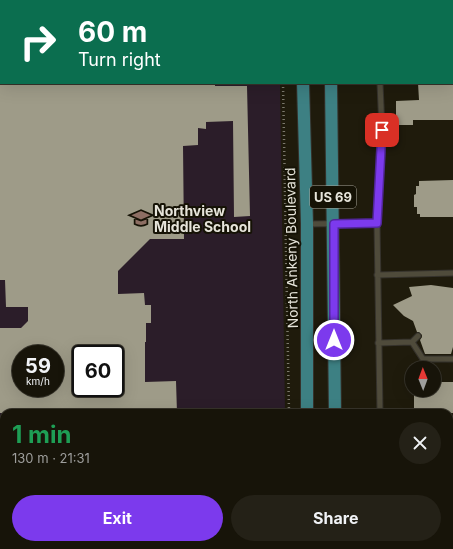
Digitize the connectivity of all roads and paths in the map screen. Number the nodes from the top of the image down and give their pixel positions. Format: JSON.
{"nodes":[{"id":1,"x":283,"y":84,"type":"edge"},
{"id":2,"x":303,"y":84,"type":"edge"},
{"id":3,"x":331,"y":84,"type":"edge"},
{"id":4,"x":380,"y":84,"type":"edge"},
{"id":5,"x":377,"y":223,"type":"junction"},
{"id":6,"x":307,"y":224,"type":"junction"},
{"id":7,"x":334,"y":224,"type":"junction"},
{"id":8,"x":453,"y":273,"type":"edge"},
{"id":9,"x":377,"y":275,"type":"junction"},
{"id":10,"x":418,"y":336,"type":"dead end"},
{"id":11,"x":412,"y":342,"type":"junction"},
{"id":12,"x":378,"y":343,"type":"junction"},
{"id":13,"x":453,"y":359,"type":"edge"},
{"id":14,"x":289,"y":409,"type":"edge"},
{"id":15,"x":307,"y":409,"type":"edge"},
{"id":16,"x":335,"y":409,"type":"edge"},
{"id":17,"x":380,"y":409,"type":"edge"}],
"edges":[{"from":1,"to":14,"type":"path"},
{"from":2,"to":6,"type":"main road","name":"North Ankeny Boulevard","number":"US 69"},
{"from":3,"to":7,"type":"main road","number":"US 69"},
{"from":4,"to":5,"type":"lane"},
{"from":5,"to":7,"type":"lane"},
{"from":5,"to":9,"type":"lane"},
{"from":6,"to":7,"type":"lane"},
{"from":6,"to":15,"type":"main road","name":"North Ankeny Boulevard","number":"US 69"},
{"from":7,"to":16,"type":"main road","number":"US 69"},
{"from":8,"to":9,"type":"lane"},
{"from":9,"to":12,"type":"lane"},
{"from":10,"to":11,"type":"lane"},
{"from":11,"to":12,"type":"lane"},
{"from":11,"to":13,"type":"lane"},
{"from":12,"to":17,"type":"lane"}]}
